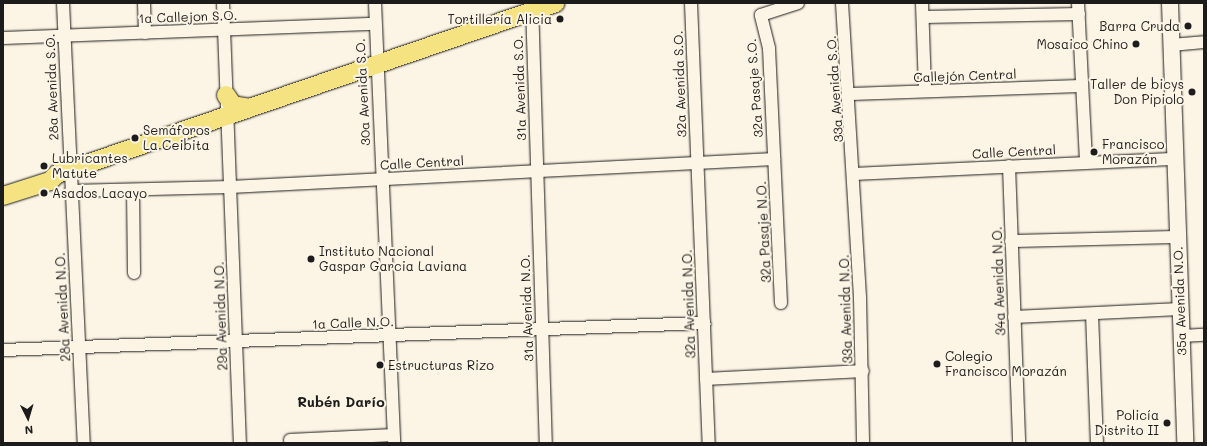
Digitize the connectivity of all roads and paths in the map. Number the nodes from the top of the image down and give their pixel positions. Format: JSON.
{"nodes":[{"id":1,"x":63,"y":3,"type":"edge"},
{"id":2,"x":144,"y":3,"type":"edge"},
{"id":3,"x":223,"y":3,"type":"edge"},
{"id":4,"x":375,"y":3,"type":"edge"},
{"id":5,"x":556,"y":3,"type":"edge"},
{"id":6,"x":691,"y":3,"type":"edge"},
{"id":7,"x":798,"y":3,"type":"edge"},
{"id":8,"x":842,"y":3,"type":"edge"},
{"id":9,"x":922,"y":3,"type":"edge"},
{"id":10,"x":1170,"y":3,"type":"edge"},
{"id":11,"x":532,"y":7,"type":"edge"},
{"id":12,"x":1078,"y":8,"type":"edge"},
{"id":13,"x":924,"y":17,"type":"junction"},
{"id":14,"x":375,"y":24,"type":"junction"},
{"id":15,"x":224,"y":30,"type":"junction"},
{"id":16,"x":144,"y":33,"type":"junction"},
{"id":17,"x":65,"y":36,"type":"junction"},
{"id":18,"x":3,"y":38,"type":"edge"},
{"id":19,"x":1204,"y":42,"type":"edge"},
{"id":20,"x":1171,"y":45,"type":"junction"},
{"id":21,"x":376,"y":64,"type":"junction"},
{"id":22,"x":1082,"y":86,"type":"junction"},
{"id":23,"x":925,"y":91,"type":"junction"},
{"id":24,"x":850,"y":94,"type":"junction"},
{"id":25,"x":226,"y":95,"type":"junction"},
{"id":26,"x":250,"y":108,"type":"junction"},
{"id":27,"x":227,"y":116,"type":"junction"},
{"id":28,"x":774,"y":159,"type":"junction"},
{"id":29,"x":1176,"y":159,"type":"junction"},
{"id":30,"x":1086,"y":162,"type":"junction"},
{"id":31,"x":697,"y":164,"type":"junction"},
{"id":32,"x":1009,"y":166,"type":"junction"},
{"id":33,"x":63,"y":172,"type":"junction"},
{"id":34,"x":537,"y":172,"type":"junction"},
{"id":35,"x":854,"y":174,"type":"junction"},
{"id":36,"x":382,"y":179,"type":"junction"},
{"id":37,"x":3,"y":185,"type":"edge"},
{"id":38,"x":230,"y":187,"type":"junction"},
{"id":39,"x":133,"y":190,"type":"junction"},
{"id":40,"x":71,"y":192,"type":"junction"},
{"id":41,"x":3,"y":196,"type":"edge"},
{"id":42,"x":1178,"y":237,"type":"junction"},
{"id":43,"x":1011,"y":241,"type":"junction"},
{"id":44,"x":134,"y":273,"type":"dead end"},
{"id":45,"x":782,"y":303,"type":"dead end"},
{"id":46,"x":1180,"y":308,"type":"junction"},
{"id":47,"x":1092,"y":314,"type":"junction"},
{"id":48,"x":1014,"y":317,"type":"junction"},
{"id":49,"x":704,"y":323,"type":"junction"},
{"id":50,"x":542,"y":330,"type":"junction"},
{"id":51,"x":1204,"y":335,"type":"edge"},
{"id":52,"x":389,"y":336,"type":"junction"},
{"id":53,"x":1182,"y":336,"type":"junction"},
{"id":54,"x":236,"y":341,"type":"junction"},
{"id":55,"x":79,"y":348,"type":"junction"},
{"id":56,"x":3,"y":350,"type":"edge"},
{"id":57,"x":863,"y":372,"type":"junction"},
{"id":58,"x":706,"y":379,"type":"junction"},
{"id":59,"x":393,"y":439,"type":"edge"},
{"id":60,"x":290,"y":440,"type":"dead end"},
{"id":61,"x":84,"y":443,"type":"edge"},
{"id":62,"x":240,"y":443,"type":"edge"},
{"id":63,"x":546,"y":443,"type":"edge"},
{"id":64,"x":709,"y":443,"type":"edge"},
{"id":65,"x":863,"y":443,"type":"edge"},
{"id":66,"x":1019,"y":443,"type":"edge"},
{"id":67,"x":1097,"y":443,"type":"edge"},
{"id":68,"x":1184,"y":443,"type":"edge"}],
"edges":[{"from":1,"to":17,"type":"street","name":"28a Avenida S.O."},
{"from":2,"to":16,"type":"street"},
{"from":3,"to":15,"type":"street","name":"29a Avenida N.O."},
{"from":4,"to":14,"type":"street","name":"30a Avenida S.O."},
{"from":5,"to":11,"type":"main road"},
{"from":6,"to":31,"type":"street","name":"32a Avenida S.O."},
{"from":7,"to":28,"type":"street","name":"32a Pasaje S.O."},
{"from":8,"to":24,"type":"street","name":"33a Avenida S.O."},
{"from":9,"to":13,"type":"street"},
{"from":10,"to":20,"type":"main road","name":"35a Avenida N.O."},
{"from":11,"to":21,"type":"main road"},
{"from":11,"to":34,"type":"street","name":"31a Avenida S.O."},
{"from":12,"to":13,"type":"street"},
{"from":12,"to":22,"type":"street"},
{"from":13,"to":23,"type":"street"},
{"from":14,"to":15,"type":"street","name":"1a Callejon S.O."},
{"from":14,"to":21,"type":"street","name":"30a Avenida S.O."},
{"from":15,"to":16,"type":"street","name":"1a Callejon S.O."},
{"from":15,"to":25,"type":"street","name":"29a Avenida N.O."},
{"from":16,"to":17,"type":"street","name":"1a Callejon S.O."},
{"from":17,"to":18,"type":"street","name":"1a Callejon S.O."},
{"from":17,"to":33,"type":"street","name":"28a Avenida S.O."},
{"from":19,"to":20,"type":"street"},
{"from":20,"to":29,"type":"main road","name":"35a Avenida N.O."},
{"from":21,"to":26,"type":"main road"},
{"from":21,"to":36,"type":"street","name":"30a Avenida S.O."},
{"from":22,"to":23,"type":"street","name":"Callejón Central"},
{"from":22,"to":30,"type":"street"},
{"from":23,"to":24,"type":"street","name":"Callejón Central"},
{"from":24,"to":35,"type":"street","name":"33a Avenida S.O."},
{"from":25,"to":26,"type":"main road"},
{"from":25,"to":27,"type":"street","name":"29a Avenida N.O."},
{"from":26,"to":27,"type":"main road"},
{"from":27,"to":33,"type":"main road"},
{"from":27,"to":38,"type":"street","name":"29a Avenida N.O."},
{"from":28,"to":31,"type":"street","name":"Calle Central"},
{"from":28,"to":45,"type":"street","name":"32a Pasaje N.O."},
{"from":29,"to":30,"type":"street","name":"Calle Central"},
{"from":29,"to":42,"type":"main road","name":"35a Avenida N.O."},
{"from":30,"to":32,"type":"street","name":"Calle Central"},
{"from":31,"to":34,"type":"street","name":"Calle Central"},
{"from":31,"to":49,"type":"street","name":"32a Avenida N.O."},
{"from":32,"to":35,"type":"street","name":"Calle Central"},
{"from":32,"to":43,"type":"street","name":"34a Avenida N.O."},
{"from":33,"to":37,"type":"main road"},
{"from":33,"to":40,"type":"street","name":"28a Avenida N.O."},
{"from":33,"to":41,"type":"main road"},
{"from":34,"to":36,"type":"street","name":"Calle Central"},
{"from":34,"to":50,"type":"street","name":"31a Avenida N.O."},
{"from":35,"to":57,"type":"street","name":"33a Avenida N.O."},
{"from":36,"to":38,"type":"street","name":"Calle Central"},
{"from":36,"to":52,"type":"street","name":"30a Avenida S.O."},
{"from":38,"to":39,"type":"street","name":"Calle Central"},
{"from":38,"to":54,"type":"street","name":"29a Avenida N.O."},
{"from":39,"to":40,"type":"street","name":"Calle Central"},
{"from":39,"to":44,"type":"street"},
{"from":40,"to":55,"type":"street","name":"28a Avenida N.O."},
{"from":42,"to":43,"type":"street"},
{"from":42,"to":46,"type":"main road","name":"35a Avenida N.O."},
{"from":43,"to":48,"type":"street","name":"34a Avenida N.O."},
{"from":46,"to":47,"type":"street"},
{"from":46,"to":53,"type":"main road","name":"35a Avenida N.O."},
{"from":47,"to":48,"type":"street"},
{"from":47,"to":67,"type":"street"},
{"from":48,"to":66,"type":"street","name":"34a Avenida N.O."},
{"from":49,"to":50,"type":"street","name":"1a Calle N.O."},
{"from":49,"to":58,"type":"street","name":"32a Avenida N.O."},
{"from":50,"to":52,"type":"street","name":"1a Calle N.O."},
{"from":50,"to":63,"type":"street","name":"31a Avenida N.O."},
{"from":51,"to":53,"type":"street"},
{"from":52,"to":54,"type":"street","name":"1a Calle N.O."},
{"from":52,"to":59,"type":"street","name":"30a Avenida S.O."},
{"from":53,"to":68,"type":"main road","name":"35a Avenida N.O."},
{"from":54,"to":55,"type":"street","name":"1a Calle N.O."},
{"from":54,"to":62,"type":"street","name":"29a Avenida N.O."},
{"from":55,"to":56,"type":"street","name":"1a Calle N.O."},
{"from":55,"to":61,"type":"street","name":"28a Avenida N.O."},
{"from":57,"to":58,"type":"street"},
{"from":57,"to":65,"type":"street","name":"33a Avenida N.O."},
{"from":58,"to":64,"type":"street","name":"32a Avenida N.O."},
{"from":59,"to":60,"type":"street"}]}
